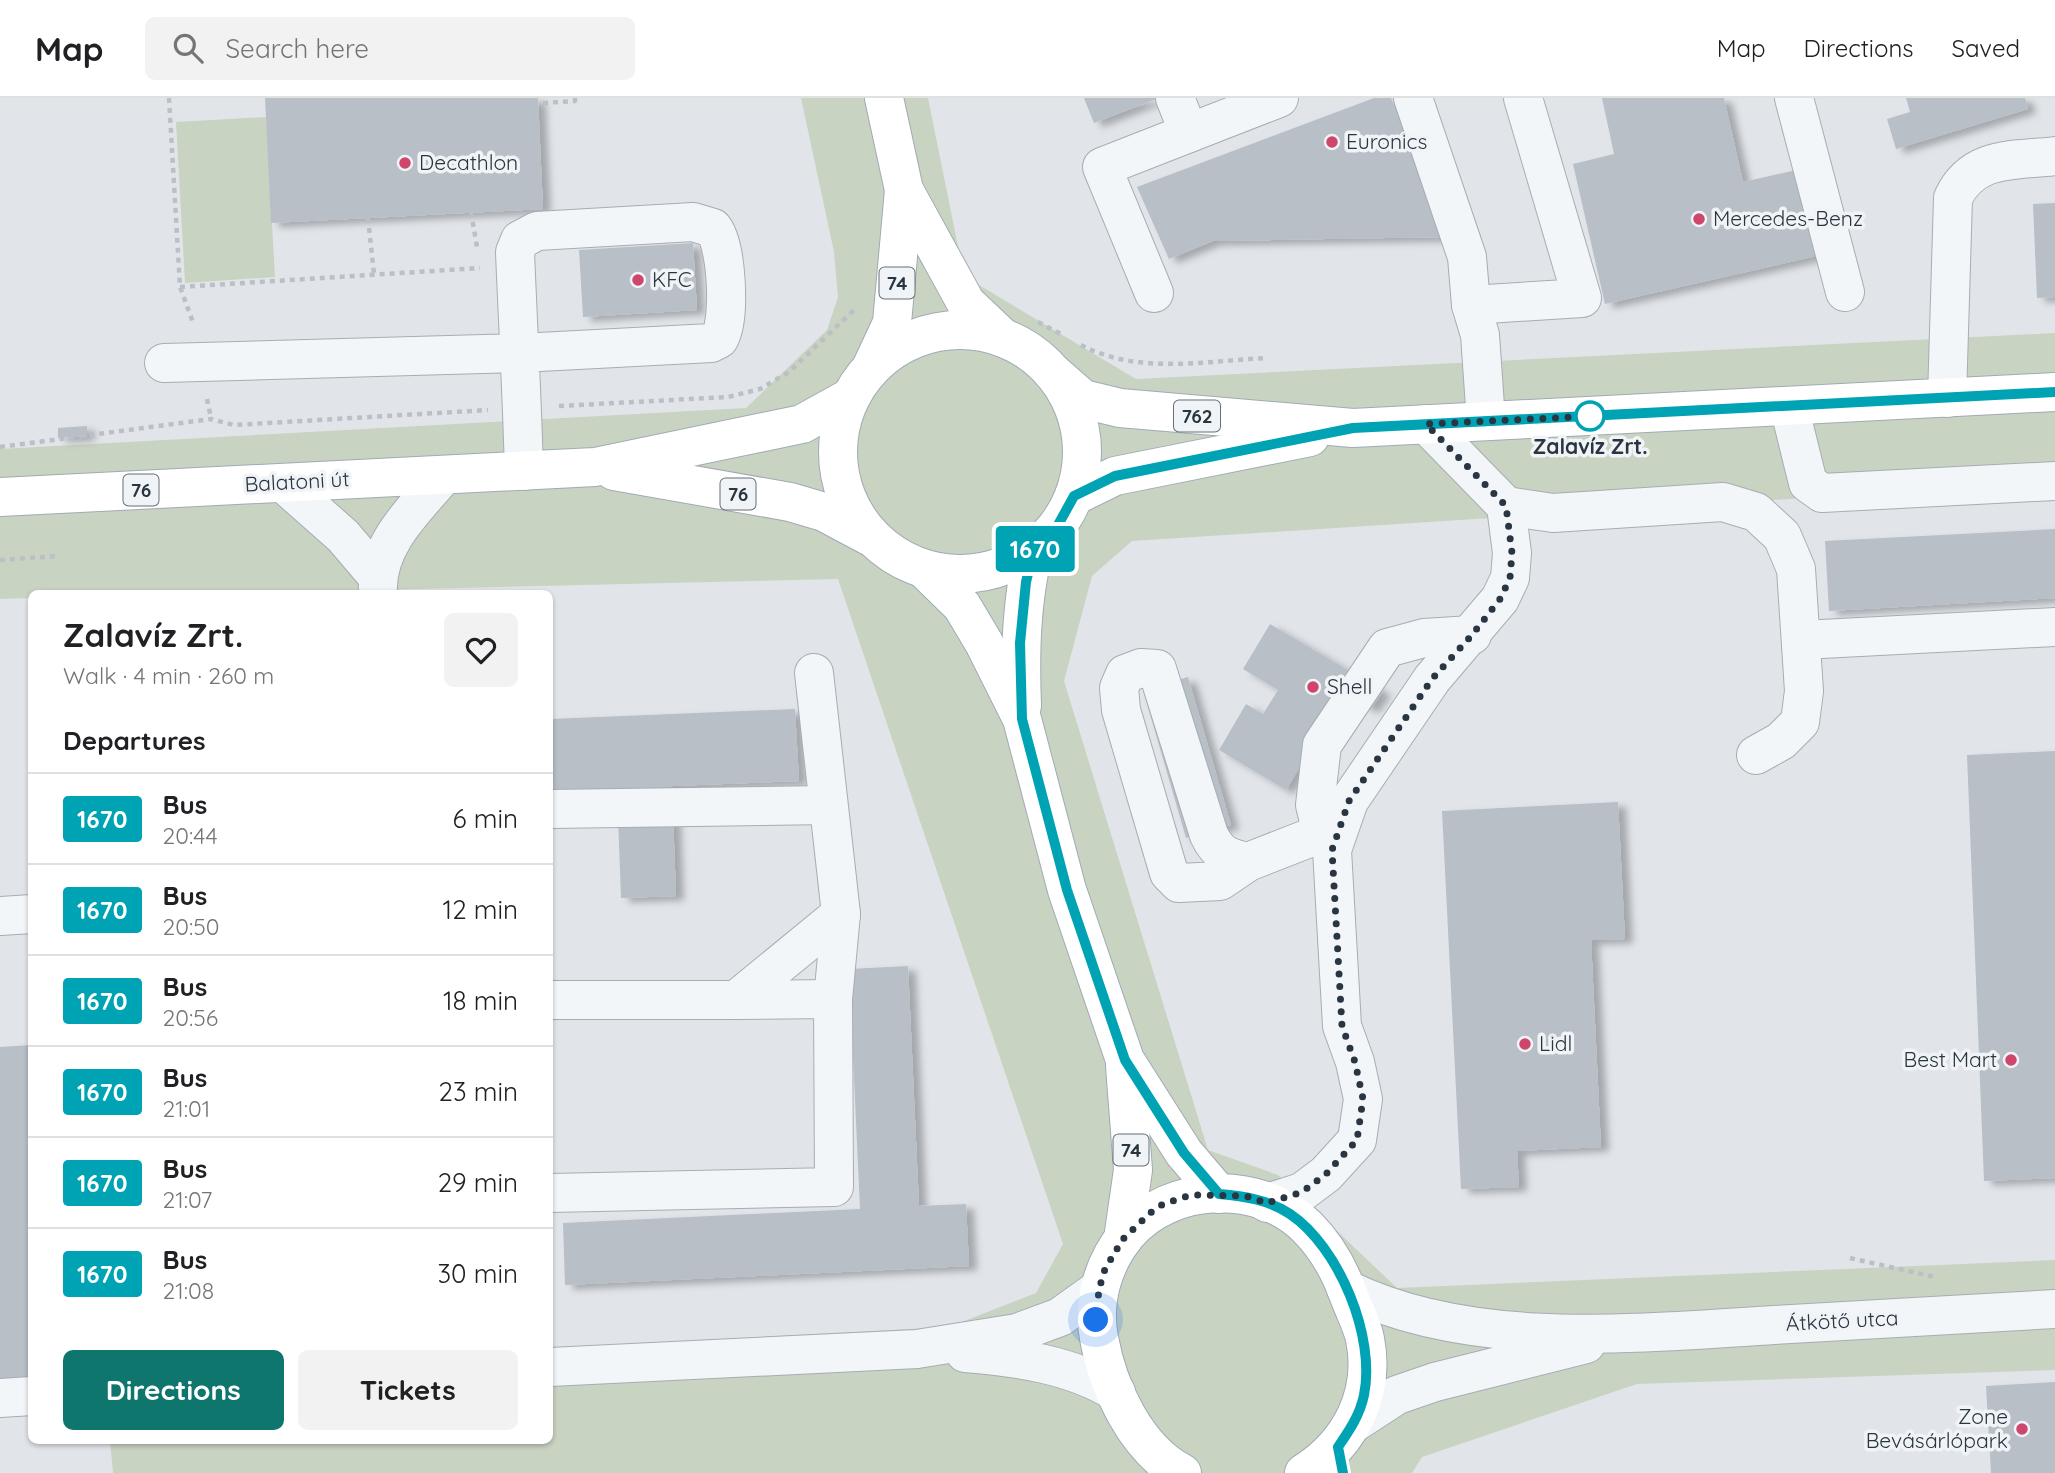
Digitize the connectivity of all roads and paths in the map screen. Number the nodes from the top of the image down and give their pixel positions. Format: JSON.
{"nodes":[{"id":1,"x":169,"y":98,"type":"edge"},
{"id":2,"x":575,"y":98,"type":"edge"},
{"id":3,"x":884,"y":98,"type":"edge"},
{"id":4,"x":1175,"y":98,"type":"edge"},
{"id":5,"x":1279,"y":98,"type":"edge"},
{"id":6,"x":1413,"y":98,"type":"edge"},
{"id":7,"x":1523,"y":98,"type":"edge"},
{"id":8,"x":1794,"y":98,"type":"edge"},
{"id":9,"x":543,"y":103,"type":"dead end"},
{"id":10,"x":1189,"y":133,"type":"junction"},
{"id":11,"x":2055,"y":156,"type":"edge"},
{"id":12,"x":904,"y":190,"type":"junction"},
{"id":13,"x":471,"y":212,"type":"dead end"},
{"id":14,"x":368,"y":218,"type":"dead end"},
{"id":15,"x":374,"y":274,"type":"junction"},
{"id":16,"x":1845,"y":292,"type":"dead end"},
{"id":17,"x":1154,"y":293,"type":"dead end"},
{"id":18,"x":1471,"y":305,"type":"junction"},
{"id":19,"x":1003,"y":338,"type":"junction"},
{"id":20,"x":520,"y":353,"type":"junction"},
{"id":21,"x":164,"y":363,"type":"dead end"},
{"id":22,"x":1052,"y":372,"type":"junction"},
{"id":23,"x":860,"y":384,"type":"junction"},
{"id":24,"x":2055,"y":392,"type":"edge"},
{"id":25,"x":1947,"y":398,"type":"junction"},
{"id":26,"x":1789,"y":406,"type":"junction"},
{"id":27,"x":1486,"y":421,"type":"junction"},
{"id":28,"x":1426,"y":424,"type":"junction"},
{"id":29,"x":1353,"y":428,"type":"junction"},
{"id":30,"x":595,"y":467,"type":"junction"},
{"id":31,"x":524,"y":471,"type":"junction"},
{"id":32,"x":444,"y":475,"type":"junction"},
{"id":33,"x":2055,"y":481,"type":"edge"},
{"id":34,"x":283,"y":483,"type":"junction"},
{"id":35,"x":1074,"y":496,"type":"junction"},
{"id":36,"x":0,"y":497,"type":"edge"},
{"id":37,"x":1506,"y":506,"type":"junction"},
{"id":38,"x":874,"y":540,"type":"junction"},
{"id":39,"x":1034,"y":549,"type":"junction"},
{"id":40,"x":58,"y":556,"type":"dead end"},
{"id":41,"x":0,"y":560,"type":"edge"},
{"id":42,"x":924,"y":569,"type":"junction"},
{"id":43,"x":377,"y":584,"type":"edge"},
{"id":44,"x":2055,"y":627,"type":"edge"},
{"id":45,"x":1472,"y":635,"type":"junction"},
{"id":46,"x":1802,"y":640,"type":"junction"},
{"id":47,"x":814,"y":673,"type":"dead end"},
{"id":48,"x":1022,"y":719,"type":"junction"},
{"id":49,"x":1756,"y":755,"type":"dead end"},
{"id":50,"x":828,"y":805,"type":"junction"},
{"id":51,"x":553,"y":808,"type":"edge"},
{"id":52,"x":1327,"y":842,"type":"junction"},
{"id":53,"x":1248,"y":862,"type":"junction"},
{"id":54,"x":28,"y":914,"type":"edge"},
{"id":55,"x":841,"y":914,"type":"junction"},
{"id":56,"x":0,"y":916,"type":"edge"},
{"id":57,"x":833,"y":999,"type":"junction"},
{"id":58,"x":553,"y":1000,"type":"edge"},
{"id":59,"x":736,"y":1000,"type":"junction"},
{"id":60,"x":1125,"y":1060,"type":"junction"},
{"id":61,"x":553,"y":1193,"type":"edge"},
{"id":62,"x":1219,"y":1194,"type":"junction"},
{"id":63,"x":1267,"y":1203,"type":"junction"},
{"id":64,"x":1123,"y":1239,"type":"junction"},
{"id":65,"x":1850,"y":1258,"type":"dead end"},
{"id":66,"x":1940,"y":1278,"type":"dead end"},
{"id":67,"x":1099,"y":1289,"type":"junction"},
{"id":68,"x":1346,"y":1289,"type":"junction"},
{"id":69,"x":2055,"y":1309,"type":"edge"},
{"id":70,"x":1629,"y":1334,"type":"junction"},
{"id":71,"x":917,"y":1349,"type":"junction"},
{"id":72,"x":553,"y":1367,"type":"edge"},
{"id":73,"x":1116,"y":1392,"type":"junction"},
{"id":74,"x":28,"y":1396,"type":"edge"},
{"id":75,"x":0,"y":1398,"type":"edge"},
{"id":76,"x":1345,"y":1448,"type":"edge"},
{"id":77,"x":1182,"y":1473,"type":"edge"},
{"id":78,"x":1304,"y":1473,"type":"edge"}],
"edges":[{"from":1,"to":15,"type":"path"},
{"from":2,"to":9,"type":"path"},
{"from":3,"to":12,"type":"main road","number":"74"},
{"from":4,"to":10,"type":"street"},
{"from":5,"to":10,"type":"street"},
{"from":6,"to":18,"type":"street"},
{"from":7,"to":18,"type":"street"},
{"from":8,"to":16,"type":"street"},
{"from":10,"to":17,"type":"street"},
{"from":11,"to":25,"type":"street"},
{"from":12,"to":19,"type":"main road","number":"74"},
{"from":12,"to":23,"type":"main road","number":"74"},
{"from":13,"to":15,"type":"path"},
{"from":14,"to":15,"type":"path"},
{"from":18,"to":27,"type":"street"},
{"from":19,"to":22,"type":"main road","number":"74"},
{"from":19,"to":23,"type":"main road","number":"74"},
{"from":20,"to":20,"type":"street"},
{"from":20,"to":21,"type":"street"},
{"from":20,"to":31,"type":"street"},
{"from":22,"to":29,"type":"main road","number":"762"},
{"from":22,"to":35,"type":"main road","number":"74"},
{"from":23,"to":30,"type":"main road","number":"76"},
{"from":23,"to":38,"type":"main road","number":"74"},
{"from":24,"to":25,"type":"main road","number":"762"},
{"from":25,"to":26,"type":"main road","number":"762"},
{"from":26,"to":27,"type":"main road","number":"762"},
{"from":26,"to":33,"type":"street"},
{"from":27,"to":28,"type":"main road","number":"762"},
{"from":28,"to":29,"type":"main road","number":"762"},
{"from":28,"to":37,"type":"street"},
{"from":29,"to":35,"type":"main road","number":"762"},
{"from":30,"to":31,"type":"main road","name":"Balatoni út","number":"76"},
{"from":30,"to":38,"type":"main road","number":"76"},
{"from":31,"to":32,"type":"main road","name":"Balatoni út","number":"76"},
{"from":32,"to":34,"type":"main road","name":"Balatoni út","number":"76"},
{"from":32,"to":43,"type":"street"},
{"from":34,"to":36,"type":"main road","name":"Balatoni út","number":"76"},
{"from":34,"to":43,"type":"street"},
{"from":35,"to":39,"type":"main road","number":"74"},
{"from":37,"to":45,"type":"street"},
{"from":37,"to":46,"type":"street"},
{"from":38,"to":42,"type":"main road","number":"74"},
{"from":39,"to":42,"type":"main road","number":"74"},
{"from":39,"to":48,"type":"main road","number":"74"},
{"from":40,"to":41,"type":"path"},
{"from":42,"to":48,"type":"main road","number":"74"},
{"from":44,"to":46,"type":"street"},
{"from":45,"to":52,"type":"street"},
{"from":45,"to":52,"type":"street"},
{"from":46,"to":49,"type":"street"},
{"from":47,"to":50,"type":"street"},
{"from":48,"to":60,"type":"main road","number":"74"},
{"from":50,"to":51,"type":"street"},
{"from":50,"to":55,"type":"street"},
{"from":52,"to":53,"type":"street"},
{"from":52,"to":63,"type":"street"},
{"from":53,"to":53,"type":"street"},
{"from":54,"to":56,"type":"street"},
{"from":55,"to":57,"type":"street"},
{"from":55,"to":59,"type":"street"},
{"from":57,"to":59,"type":"street"},
{"from":57,"to":61,"type":"street"},
{"from":58,"to":59,"type":"street"},
{"from":60,"to":62,"type":"main road","number":"74"},
{"from":60,"to":64,"type":"main road","number":"74"},
{"from":62,"to":63,"type":"main road","number":"74"},
{"from":62,"to":64,"type":"main road","number":"74"},
{"from":63,"to":68,"type":"main road","number":"74"},
{"from":64,"to":67,"type":"main road","number":"74"},
{"from":65,"to":66,"type":"path"},
{"from":67,"to":71,"type":"street"},
{"from":67,"to":73,"type":"main road","number":"74"},
{"from":68,"to":70,"type":"street","name":"Átkötő utca"},
{"from":68,"to":76,"type":"main road","number":"74"},
{"from":69,"to":70,"type":"street","name":"Átkötő utca"},
{"from":70,"to":76,"type":"street","name":"Átkötő utca"},
{"from":71,"to":72,"type":"street"},
{"from":71,"to":73,"type":"street"},
{"from":73,"to":77,"type":"main road","number":"74"},
{"from":74,"to":75,"type":"street"},
{"from":76,"to":78,"type":"main road"}]}
